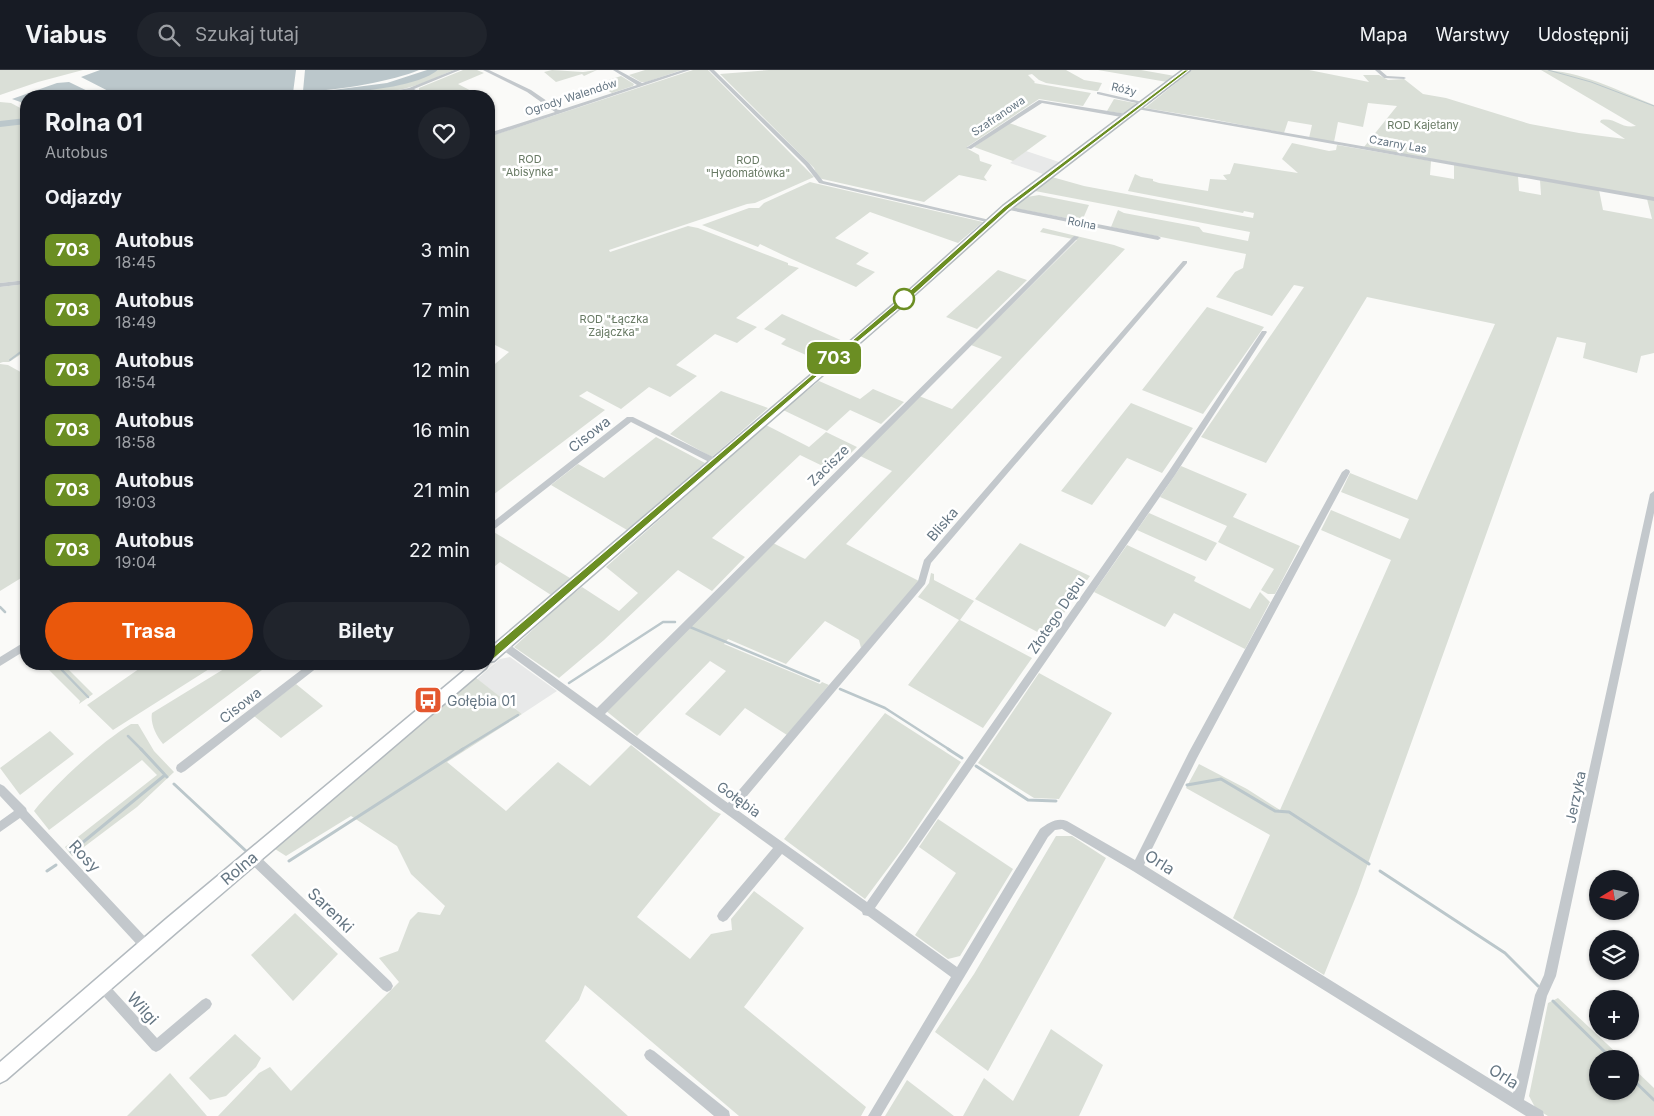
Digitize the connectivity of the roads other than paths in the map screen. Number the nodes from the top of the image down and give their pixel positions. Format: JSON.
{"nodes":[{"id":1,"x":458,"y":70,"type":"edge"},
{"id":2,"x":485,"y":70,"type":"edge"},
{"id":3,"x":615,"y":70,"type":"edge"},
{"id":4,"x":688,"y":70,"type":"edge"},
{"id":5,"x":711,"y":70,"type":"edge"},
{"id":6,"x":1187,"y":70,"type":"edge"},
{"id":7,"x":1377,"y":70,"type":"edge"},
{"id":8,"x":1404,"y":78,"type":"dead end"},
{"id":9,"x":641,"y":85,"type":"junction"},
{"id":10,"x":410,"y":89,"type":"joint"},
{"id":11,"x":404,"y":90,"type":"edge"},
{"id":12,"x":1099,"y":93,"type":"dead end"},
{"id":13,"x":1142,"y":106,"type":"junction"},
{"id":14,"x":559,"y":112,"type":"junction"},
{"id":15,"x":1127,"y":116,"type":"junction"},
{"id":16,"x":495,"y":132,"type":"edge"},
{"id":17,"x":969,"y":148,"type":"dead end"},
{"id":18,"x":1654,"y":199,"type":"edge"},
{"id":19,"x":1006,"y":208,"type":"junction"},
{"id":20,"x":991,"y":221,"type":"junction"},
{"id":21,"x":1076,"y":236,"type":"dead end"},
{"id":22,"x":1158,"y":238,"type":"dead end"},
{"id":23,"x":1185,"y":262,"type":"dead end"},
{"id":24,"x":20,"y":283,"type":"edge"},
{"id":25,"x":0,"y":285,"type":"edge"},
{"id":26,"x":1264,"y":332,"type":"dead end"},
{"id":27,"x":716,"y":462,"type":"junction"},
{"id":28,"x":1346,"y":472,"type":"dead end"},
{"id":29,"x":1654,"y":494,"type":"edge"},
{"id":30,"x":495,"y":524,"type":"edge"},
{"id":31,"x":504,"y":645,"type":"junction"},
{"id":32,"x":20,"y":649,"type":"edge"},
{"id":33,"x":495,"y":652,"type":"edge"},
{"id":34,"x":0,"y":662,"type":"edge"},
{"id":35,"x":307,"y":670,"type":"edge"},
{"id":36,"x":474,"y":670,"type":"edge"},
{"id":37,"x":599,"y":713,"type":"junction"},
{"id":38,"x":181,"y":768,"type":"dead end"},
{"id":39,"x":0,"y":789,"type":"edge"},
{"id":40,"x":729,"y":809,"type":"junction"},
{"id":41,"x":22,"y":811,"type":"junction"},
{"id":42,"x":0,"y":827,"type":"edge"},
{"id":43,"x":781,"y":847,"type":"junction"},
{"id":44,"x":252,"y":857,"type":"junction"},
{"id":45,"x":1137,"y":867,"type":"junction"},
{"id":46,"x":867,"y":911,"type":"junction"},
{"id":47,"x":723,"y":916,"type":"dead end"},
{"id":48,"x":147,"y":946,"type":"junction"},
{"id":49,"x":959,"y":975,"type":"junction"},
{"id":50,"x":102,"y":986,"type":"junction"},
{"id":51,"x":387,"y":986,"type":"dead end"},
{"id":52,"x":206,"y":1004,"type":"dead end"},
{"id":53,"x":650,"y":1055,"type":"dead end"},
{"id":54,"x":0,"y":1074,"type":"edge"},
{"id":55,"x":1517,"y":1103,"type":"junction"},
{"id":56,"x":724,"y":1116,"type":"edge"},
{"id":57,"x":874,"y":1116,"type":"edge"},
{"id":58,"x":1538,"y":1116,"type":"edge"}],
"edges":[{"from":1,"to":10,"type":"street"},
{"from":2,"to":14,"type":"street"},
{"from":3,"to":9,"type":"street"},
{"from":4,"to":9,"type":"street","name":"Ogrody Walendów"},
{"from":5,"to":20,"type":"street"},
{"from":6,"to":13,"type":"street"},
{"from":7,"to":8,"type":"street"},
{"from":9,"to":14,"type":"street","name":"Ogrody Walendów"},
{"from":10,"to":11,"type":"street"},
{"from":12,"to":13,"type":"street","name":"Róży"},
{"from":13,"to":15,"type":"street"},
{"from":13,"to":18,"type":"street","name":"Czarny Las"},
{"from":14,"to":16,"type":"street","name":"Ogrody Walendów"},
{"from":15,"to":17,"type":"street","name":"Szafranowa"},
{"from":15,"to":19,"type":"street"},
{"from":19,"to":20,"type":"street"},
{"from":19,"to":22,"type":"street","name":"Rolna"},
{"from":20,"to":27,"type":"street"},
{"from":21,"to":37,"type":"street","name":"Zacisze"},
{"from":23,"to":40,"type":"street","name":"Bliska"},
{"from":24,"to":25,"type":"street"},
{"from":26,"to":46,"type":"street","name":"Złotego Dębu"},
{"from":27,"to":30,"type":"street","name":"Cisowa"},
{"from":27,"to":31,"type":"street"},
{"from":28,"to":45,"type":"street"},
{"from":29,"to":55,"type":"street","name":"Jerzyka"},
{"from":31,"to":33,"type":"street"},
{"from":31,"to":37,"type":"street","name":"Gołębia"},
{"from":32,"to":34,"type":"street"},
{"from":35,"to":38,"type":"street","name":"Cisowa"},
{"from":36,"to":44,"type":"street","name":"Rolna"},
{"from":37,"to":40,"type":"street","name":"Gołębia"},
{"from":39,"to":41,"type":"street","name":"Rosy"},
{"from":40,"to":43,"type":"street","name":"Gołębia"},
{"from":41,"to":42,"type":"street"},
{"from":41,"to":48,"type":"street","name":"Rosy"},
{"from":43,"to":46,"type":"street","name":"Gołębia"},
{"from":43,"to":47,"type":"street"},
{"from":44,"to":48,"type":"street","name":"Rolna"},
{"from":44,"to":51,"type":"street","name":"Sarenki"},
{"from":45,"to":49,"type":"street","name":"Orla"},
{"from":45,"to":55,"type":"street","name":"Orla"},
{"from":46,"to":49,"type":"street","name":"Gołębia"},
{"from":48,"to":50,"type":"street","name":"Rolna"},
{"from":49,"to":57,"type":"street","name":"Orla"},
{"from":50,"to":52,"type":"street","name":"Wilgi"},
{"from":50,"to":54,"type":"street","name":"Rolna"},
{"from":53,"to":56,"type":"street"},
{"from":55,"to":58,"type":"street","name":"Orla"}]}
